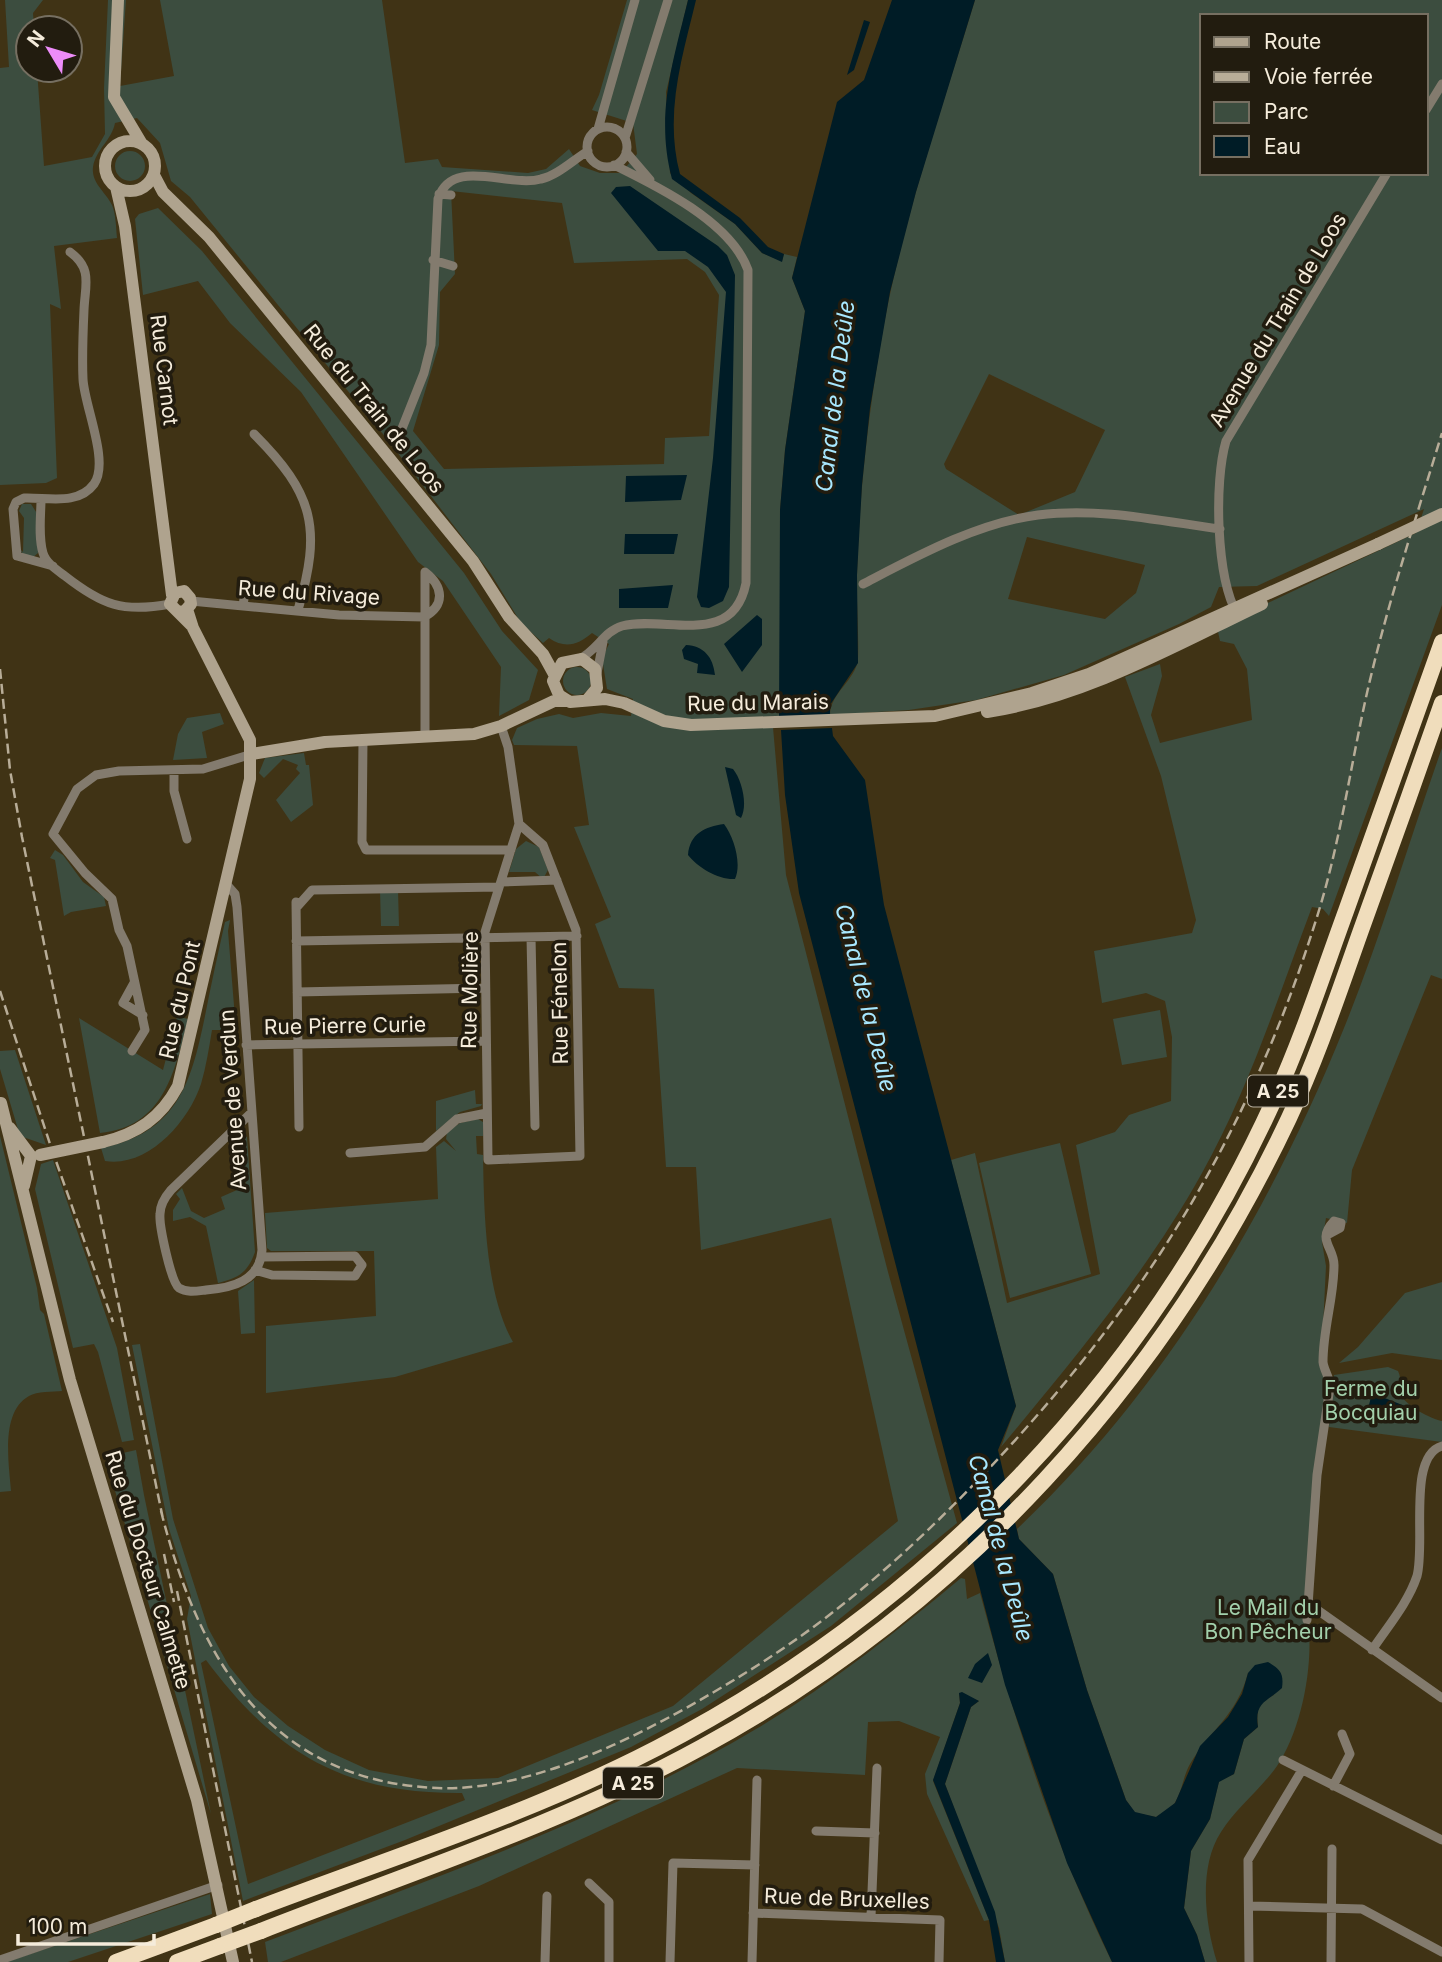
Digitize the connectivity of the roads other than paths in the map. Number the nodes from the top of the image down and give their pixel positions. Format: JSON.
{"nodes":[{"id":1,"x":118,"y":0,"type":"edge"},
{"id":2,"x":635,"y":0,"type":"edge"},
{"id":3,"x":668,"y":0,"type":"edge"},
{"id":4,"x":1442,"y":84,"type":"edge"},
{"id":5,"x":1428,"y":107,"type":"edge"},
{"id":6,"x":119,"y":108,"type":"junction"},
{"id":7,"x":598,"y":130,"type":"junction"},
{"id":8,"x":625,"y":138,"type":"junction"},
{"id":9,"x":143,"y":145,"type":"junction"},
{"id":10,"x":113,"y":148,"type":"junction"},
{"id":11,"x":588,"y":151,"type":"junction"},
{"id":12,"x":626,"y":152,"type":"junction"},
{"id":13,"x":614,"y":165,"type":"junction"},
{"id":14,"x":154,"y":175,"type":"junction"},
{"id":15,"x":1386,"y":175,"type":"edge"},
{"id":16,"x":654,"y":184,"type":"junction"},
{"id":17,"x":116,"y":187,"type":"junction"},
{"id":18,"x":139,"y":190,"type":"junction"},
{"id":19,"x":439,"y":194,"type":"junction"},
{"id":20,"x":451,"y":195,"type":"dead end"},
{"id":21,"x":175,"y":203,"type":"junction"},
{"id":22,"x":125,"y":226,"type":"junction"},
{"id":23,"x":70,"y":252,"type":"dead end"},
{"id":24,"x":433,"y":261,"type":"junction"},
{"id":25,"x":453,"y":266,"type":"dead end"},
{"id":26,"x":254,"y":434,"type":"dead end"},
{"id":27,"x":399,"y":436,"type":"dead end"},
{"id":28,"x":41,"y":499,"type":"junction"},
{"id":29,"x":1442,"y":514,"type":"edge"},
{"id":30,"x":1220,"y":529,"type":"junction"},
{"id":31,"x":53,"y":566,"type":"junction"},
{"id":32,"x":246,"y":584,"type":"dead end"},
{"id":33,"x":863,"y":584,"type":"dead end"},
{"id":34,"x":181,"y":602,"type":"junction"},
{"id":35,"x":243,"y":606,"type":"junction"},
{"id":36,"x":298,"y":610,"type":"junction"},
{"id":37,"x":1236,"y":611,"type":"junction"},
{"id":38,"x":605,"y":637,"type":"junction"},
{"id":39,"x":1442,"y":642,"type":"edge"},
{"id":40,"x":535,"y":644,"type":"junction"},
{"id":41,"x":576,"y":659,"type":"junction"},
{"id":42,"x":598,"y":678,"type":"junction"},
{"id":43,"x":554,"y":679,"type":"junction"},
{"id":44,"x":587,"y":700,"type":"junction"},
{"id":45,"x":567,"y":701,"type":"junction"},
{"id":46,"x":620,"y":701,"type":"junction"},
{"id":47,"x":1442,"y":703,"type":"edge"},
{"id":48,"x":533,"y":710,"type":"junction"},
{"id":49,"x":501,"y":726,"type":"junction"},
{"id":50,"x":425,"y":737,"type":"junction"},
{"id":51,"x":363,"y":740,"type":"junction"},
{"id":52,"x":252,"y":754,"type":"junction"},
{"id":53,"x":174,"y":770,"type":"junction"},
{"id":54,"x":519,"y":824,"type":"junction"},
{"id":55,"x":187,"y":839,"type":"dead end"},
{"id":56,"x":511,"y":850,"type":"junction"},
{"id":57,"x":557,"y":880,"type":"junction"},
{"id":58,"x":227,"y":885,"type":"junction"},
{"id":59,"x":500,"y":885,"type":"junction"},
{"id":60,"x":221,"y":910,"type":"junction"},
{"id":61,"x":237,"y":926,"type":"junction"},
{"id":62,"x":577,"y":936,"type":"junction"},
{"id":63,"x":531,"y":937,"type":"junction"},
{"id":64,"x":485,"y":938,"type":"junction"},
{"id":65,"x":296,"y":941,"type":"junction"},
{"id":66,"x":134,"y":983,"type":"junction"},
{"id":67,"x":485,"y":988,"type":"junction"},
{"id":68,"x":297,"y":992,"type":"junction"},
{"id":69,"x":143,"y":1015,"type":"junction"},
{"id":70,"x":486,"y":1041,"type":"junction"},
{"id":71,"x":298,"y":1044,"type":"junction"},
{"id":72,"x":246,"y":1045,"type":"junction"},
{"id":73,"x":132,"y":1051,"type":"dead end"},
{"id":74,"x":0,"y":1101,"type":"edge"},
{"id":75,"x":251,"y":1113,"type":"junction"},
{"id":76,"x":487,"y":1113,"type":"junction"},
{"id":77,"x":535,"y":1126,"type":"dead end"},
{"id":78,"x":299,"y":1127,"type":"dead end"},
{"id":79,"x":350,"y":1153,"type":"dead end"},
{"id":80,"x":27,"y":1157,"type":"junction"},
{"id":81,"x":488,"y":1160,"type":"joint"},
{"id":82,"x":1327,"y":1235,"type":"dead end"},
{"id":83,"x":261,"y":1257,"type":"junction"},
{"id":84,"x":255,"y":1270,"type":"junction"},
{"id":85,"x":1442,"y":1446,"type":"edge"},
{"id":86,"x":1309,"y":1604,"type":"junction"},
{"id":87,"x":1307,"y":1620,"type":"dead end"},
{"id":88,"x":1372,"y":1650,"type":"junction"},
{"id":89,"x":1442,"y":1698,"type":"edge"},
{"id":90,"x":1342,"y":1734,"type":"dead end"},
{"id":91,"x":1283,"y":1760,"type":"dead end"},
{"id":92,"x":877,"y":1768,"type":"dead end"},
{"id":93,"x":1302,"y":1770,"type":"junction"},
{"id":94,"x":757,"y":1780,"type":"dead end"},
{"id":95,"x":1333,"y":1786,"type":"junction"},
{"id":96,"x":816,"y":1831,"type":"dead end"},
{"id":97,"x":874,"y":1833,"type":"junction"},
{"id":98,"x":1442,"y":1840,"type":"edge"},
{"id":99,"x":1332,"y":1849,"type":"dead end"},
{"id":100,"x":755,"y":1865,"type":"junction"},
{"id":101,"x":589,"y":1883,"type":"dead end"},
{"id":102,"x":218,"y":1885,"type":"junction"},
{"id":103,"x":547,"y":1896,"type":"dead end"},
{"id":104,"x":1249,"y":1906,"type":"junction"},
{"id":105,"x":1332,"y":1907,"type":"junction"},
{"id":106,"x":753,"y":1913,"type":"junction"},
{"id":107,"x":872,"y":1917,"type":"junction"},
{"id":108,"x":1442,"y":1952,"type":"edge"},
{"id":109,"x":0,"y":1960,"type":"edge"},
{"id":110,"x":116,"y":1962,"type":"edge"},
{"id":111,"x":177,"y":1962,"type":"edge"},
{"id":112,"x":233,"y":1962,"type":"edge"},
{"id":113,"x":545,"y":1962,"type":"edge"},
{"id":114,"x":609,"y":1962,"type":"edge"},
{"id":115,"x":670,"y":1962,"type":"edge"},
{"id":116,"x":752,"y":1962,"type":"edge"},
{"id":117,"x":939,"y":1962,"type":"edge"},
{"id":118,"x":1249,"y":1962,"type":"edge"},
{"id":119,"x":1331,"y":1962,"type":"edge"}],
"edges":[{"from":1,"to":6,"type":"street"},
{"from":2,"to":7,"type":"street"},
{"from":3,"to":8,"type":"street"},
{"from":4,"to":5,"type":"street"},
{"from":6,"to":9,"type":"street"},
{"from":6,"to":10,"type":"street"},
{"from":7,"to":8,"type":"street"},
{"from":7,"to":11,"type":"street"},
{"from":8,"to":12,"type":"street"},
{"from":9,"to":10,"type":"street"},
{"from":9,"to":14,"type":"street"},
{"from":10,"to":17,"type":"street"},
{"from":11,"to":13,"type":"street"},
{"from":11,"to":19,"type":"street"},
{"from":12,"to":13,"type":"street"},
{"from":12,"to":16,"type":"street"},
{"from":13,"to":16,"type":"street"},
{"from":14,"to":18,"type":"street"},
{"from":14,"to":21,"type":"street","name":"Rue du Train de Loos"},
{"from":15,"to":30,"type":"street","name":"Avenue du Train de Loos"},
{"from":16,"to":38,"type":"street"},
{"from":17,"to":18,"type":"street"},
{"from":17,"to":22,"type":"street","name":"Rue Carnot"},
{"from":18,"to":21,"type":"street","name":"Rue du Train de Loos"},
{"from":18,"to":22,"type":"street","name":"Rue Carnot"},
{"from":19,"to":20,"type":"street"},
{"from":19,"to":24,"type":"street"},
{"from":21,"to":40,"type":"street","name":"Rue du Train de Loos"},
{"from":22,"to":34,"type":"street","name":"Rue Carnot"},
{"from":23,"to":28,"type":"street"},
{"from":24,"to":25,"type":"street"},
{"from":24,"to":27,"type":"street"},
{"from":26,"to":36,"type":"street"},
{"from":28,"to":31,"type":"street"},
{"from":28,"to":31,"type":"street"},
{"from":29,"to":37,"type":"street","name":"Rue du Marais","bridge":true},
{"from":30,"to":33,"type":"street"},
{"from":30,"to":37,"type":"street","name":"Avenue du Train de Loos"},
{"from":31,"to":34,"type":"street","name":"Rue du Rivage"},
{"from":32,"to":35,"type":"street"},
{"from":34,"to":35,"type":"street","name":"Rue du Rivage"},
{"from":34,"to":52,"type":"street","name":"Rue Carnot"},
{"from":35,"to":36,"type":"street","name":"Rue du Rivage"},
{"from":36,"to":50,"type":"street","name":"Rue du Rivage"},
{"from":37,"to":46,"type":"street","name":"Rue du Marais"},
{"from":38,"to":41,"type":"street"},
{"from":38,"to":42,"type":"street"},
{"from":39,"to":110,"type":"highway","number":"A 25","bridge":true},
{"from":40,"to":41,"type":"street","name":"Rue du Train de Loos"},
{"from":40,"to":43,"type":"street","name":"Rue du Train de Loos"},
{"from":41,"to":42,"type":"street"},
{"from":41,"to":43,"type":"street"},
{"from":42,"to":44,"type":"street"},
{"from":42,"to":46,"type":"street","name":"Rue du Marais"},
{"from":43,"to":45,"type":"street"},
{"from":43,"to":48,"type":"street"},
{"from":44,"to":45,"type":"street"},
{"from":44,"to":46,"type":"street","name":"Rue du Marais"},
{"from":45,"to":48,"type":"street"},
{"from":47,"to":111,"type":"highway","number":"A 25","bridge":true},
{"from":48,"to":49,"type":"street"},
{"from":49,"to":50,"type":"street"},
{"from":49,"to":54,"type":"street"},
{"from":50,"to":51,"type":"street"},
{"from":51,"to":52,"type":"street"},
{"from":51,"to":56,"type":"street"},
{"from":52,"to":53,"type":"street"},
{"from":52,"to":58,"type":"street","name":"Rue du Pont"},
{"from":53,"to":55,"type":"street"},
{"from":53,"to":66,"type":"street"},
{"from":54,"to":56,"type":"street","name":"Rue Molière"},
{"from":54,"to":57,"type":"street","name":"Rue Fénelon"},
{"from":56,"to":59,"type":"street","name":"Rue Molière"},
{"from":57,"to":59,"type":"street"},
{"from":57,"to":62,"type":"street","name":"Rue Fénelon"},
{"from":58,"to":60,"type":"street","name":"Rue du Pont"},
{"from":58,"to":61,"type":"street","name":"Avenue de Verdun"},
{"from":59,"to":64,"type":"street","name":"Rue Molière"},
{"from":59,"to":65,"type":"street"},
{"from":60,"to":61,"type":"street"},
{"from":60,"to":80,"type":"street","name":"Rue du Pont","bridge":true},
{"from":61,"to":72,"type":"street","name":"Avenue de Verdun"},
{"from":62,"to":63,"type":"street"},
{"from":62,"to":81,"type":"street","name":"Rue Fénelon"},
{"from":63,"to":64,"type":"street"},
{"from":63,"to":77,"type":"street"},
{"from":64,"to":65,"type":"street"},
{"from":64,"to":67,"type":"street","name":"Rue Molière"},
{"from":65,"to":68,"type":"street"},
{"from":66,"to":69,"type":"street"},
{"from":66,"to":69,"type":"street"},
{"from":67,"to":68,"type":"street"},
{"from":67,"to":70,"type":"street","name":"Rue Molière"},
{"from":68,"to":71,"type":"street"},
{"from":69,"to":73,"type":"street"},
{"from":70,"to":71,"type":"street","name":"Rue Pierre Curie"},
{"from":70,"to":76,"type":"street","name":"Rue Molière"},
{"from":71,"to":72,"type":"street","name":"Rue Pierre Curie"},
{"from":71,"to":78,"type":"street"},
{"from":72,"to":75,"type":"street","name":"Avenue de Verdun"},
{"from":74,"to":80,"type":"street"},
{"from":75,"to":83,"type":"street","name":"Avenue de Verdun"},
{"from":75,"to":84,"type":"street"},
{"from":76,"to":79,"type":"street"},
{"from":76,"to":81,"type":"street","name":"Rue Molière"},
{"from":80,"to":102,"type":"street","name":"Rue du Docteur Calmette"},
{"from":82,"to":86,"type":"street"},
{"from":83,"to":84,"type":"street","name":"Avenue de Verdun"},
{"from":83,"to":84,"type":"street"},
{"from":85,"to":88,"type":"street"},
{"from":86,"to":87,"type":"street"},
{"from":86,"to":88,"type":"street"},
{"from":88,"to":89,"type":"street"},
{"from":90,"to":95,"type":"street"},
{"from":91,"to":93,"type":"street"},
{"from":92,"to":97,"type":"street"},
{"from":93,"to":95,"type":"street"},
{"from":93,"to":104,"type":"street"},
{"from":94,"to":100,"type":"street"},
{"from":95,"to":98,"type":"street"},
{"from":96,"to":97,"type":"street"},
{"from":97,"to":107,"type":"street"},
{"from":99,"to":105,"type":"street"},
{"from":100,"to":106,"type":"street"},
{"from":100,"to":115,"type":"street"},
{"from":101,"to":114,"type":"street"},
{"from":102,"to":109,"type":"street"},
{"from":102,"to":112,"type":"street","name":"Rue du Docteur Calmette"},
{"from":103,"to":113,"type":"street"},
{"from":104,"to":105,"type":"street"},
{"from":104,"to":118,"type":"street"},
{"from":105,"to":108,"type":"street"},
{"from":105,"to":119,"type":"street"},
{"from":106,"to":107,"type":"street","name":"Rue de Bruxelles"},
{"from":106,"to":116,"type":"street"},
{"from":107,"to":117,"type":"street","name":"Rue de Bruxelles"}]}
